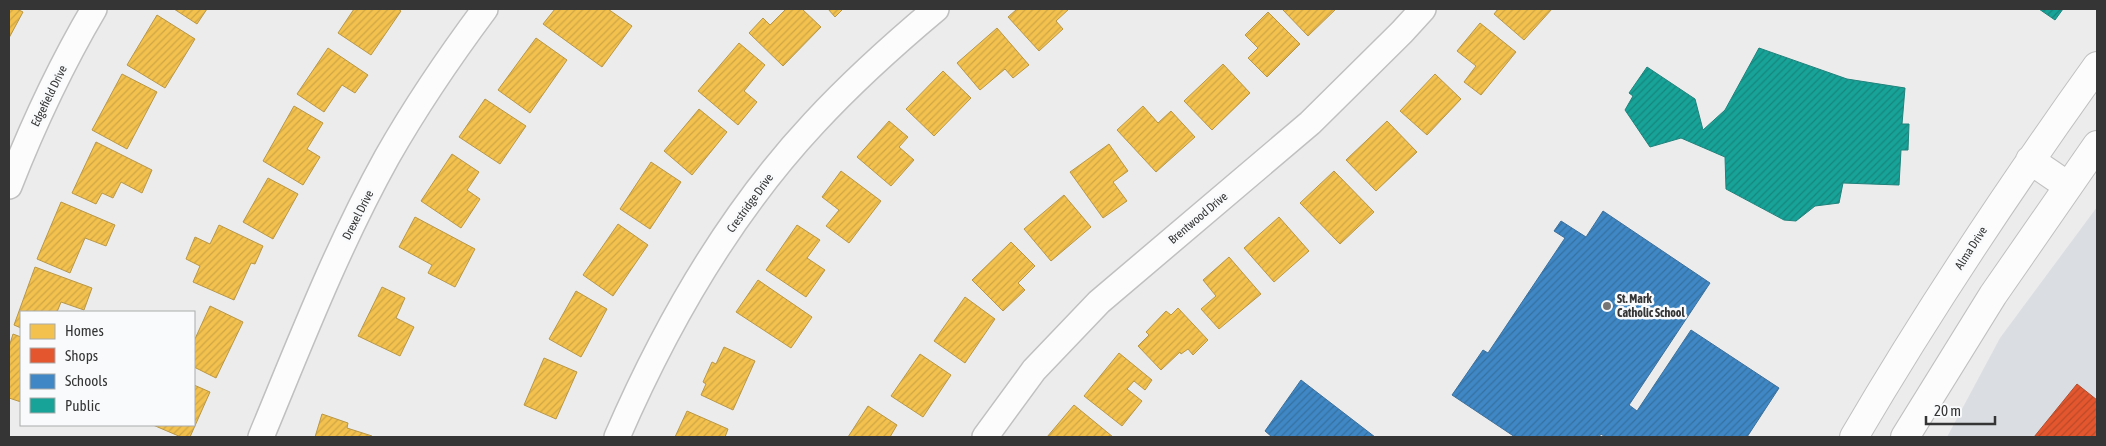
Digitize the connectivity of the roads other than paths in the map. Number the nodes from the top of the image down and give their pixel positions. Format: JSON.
{"nodes":[{"id":1,"x":94,"y":9,"type":"edge"},
{"id":2,"x":485,"y":9,"type":"edge"},
{"id":3,"x":936,"y":9,"type":"edge"},
{"id":4,"x":1423,"y":9,"type":"edge"},
{"id":5,"x":2097,"y":66,"type":"edge"},
{"id":6,"x":2097,"y":146,"type":"edge"},
{"id":7,"x":2030,"y":160,"type":"junction"},
{"id":8,"x":9,"y":186,"type":"edge"},
{"id":9,"x":2068,"y":186,"type":"junction"},
{"id":10,"x":260,"y":437,"type":"edge"},
{"id":11,"x":617,"y":437,"type":"edge"},
{"id":12,"x":985,"y":437,"type":"edge"},
{"id":13,"x":1854,"y":437,"type":"edge"},
{"id":14,"x":1905,"y":437,"type":"edge"}],
"edges":[{"from":1,"to":8,"type":"street","name":"Edgefield Drive"},
{"from":2,"to":10,"type":"street","name":"Drexel Drive"},
{"from":3,"to":11,"type":"street","name":"Crestridge Drive"},
{"from":4,"to":12,"type":"street","name":"Brentwood Drive"},
{"from":5,"to":7,"type":"main road","name":"Alma Drive"},
{"from":6,"to":9,"type":"main road"},
{"from":7,"to":9,"type":"main road"},
{"from":7,"to":13,"type":"main road","name":"Alma Drive"},
{"from":9,"to":14,"type":"main road"}]}
